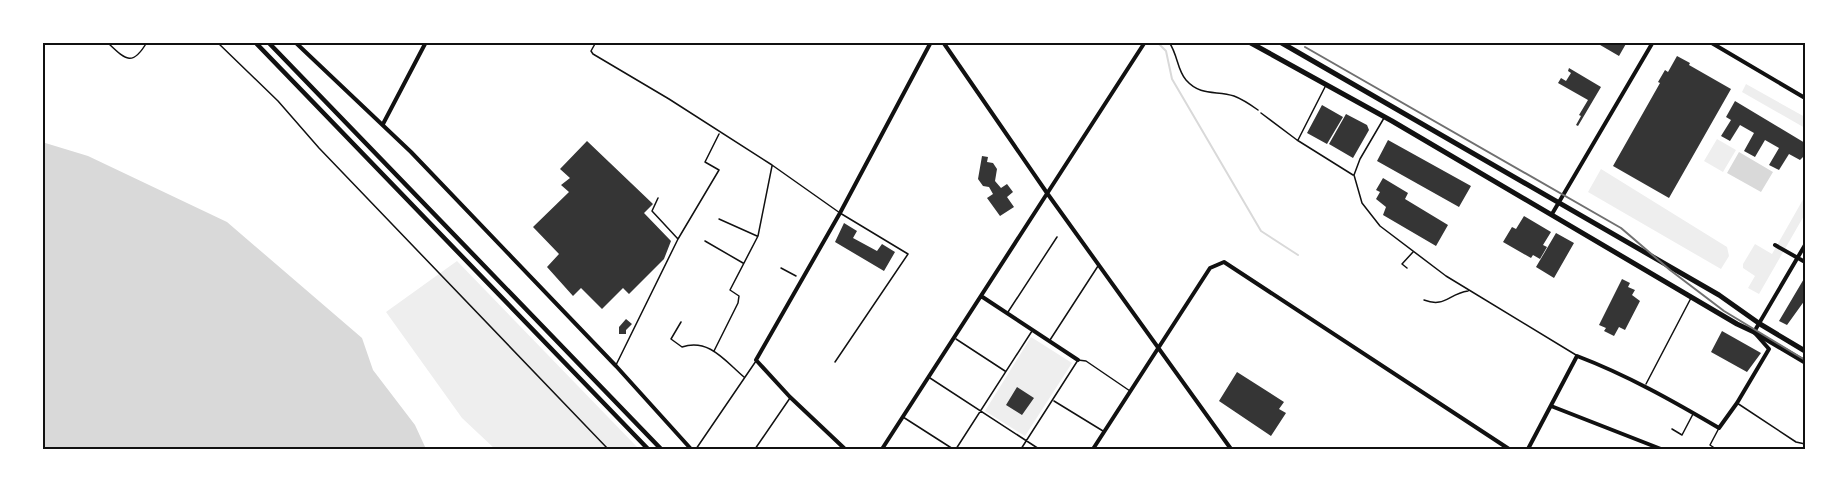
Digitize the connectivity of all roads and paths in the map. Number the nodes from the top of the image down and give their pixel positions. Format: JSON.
{"nodes":[{"id":1,"x":107,"y":42,"type":"edge"},
{"id":2,"x":147,"y":42,"type":"edge"},
{"id":3,"x":217,"y":42,"type":"edge"},
{"id":4,"x":255,"y":42,"type":"edge"},
{"id":5,"x":268,"y":42,"type":"edge"},
{"id":6,"x":295,"y":42,"type":"edge"},
{"id":7,"x":426,"y":42,"type":"edge"},
{"id":8,"x":596,"y":42,"type":"edge"},
{"id":9,"x":931,"y":42,"type":"edge"},
{"id":10,"x":943,"y":42,"type":"edge"},
{"id":11,"x":1145,"y":42,"type":"edge"},
{"id":12,"x":1169,"y":42,"type":"edge"},
{"id":13,"x":1249,"y":42,"type":"edge"},
{"id":14,"x":1280,"y":42,"type":"edge"},
{"id":15,"x":1653,"y":42,"type":"edge"},
{"id":16,"x":1710,"y":42,"type":"edge"},
{"id":17,"x":1326,"y":84,"type":"junction"},
{"id":18,"x":1805,"y":98,"type":"edge"},
{"id":19,"x":1390,"y":106,"type":"junction"},
{"id":20,"x":1261,"y":113,"type":"joint"},
{"id":21,"x":1384,"y":118,"type":"junction"},
{"id":22,"x":383,"y":124,"type":"junction"},
{"id":23,"x":720,"y":132,"type":"junction"},
{"id":24,"x":1297,"y":140,"type":"junction"},
{"id":25,"x":772,"y":165,"type":"junction"},
{"id":26,"x":1354,"y":175,"type":"junction"},
{"id":27,"x":1047,"y":193,"type":"junction"},
{"id":28,"x":658,"y":198,"type":"dead end"},
{"id":29,"x":1558,"y":203,"type":"junction"},
{"id":30,"x":840,"y":213,"type":"junction"},
{"id":31,"x":1552,"y":214,"type":"junction"},
{"id":32,"x":719,"y":219,"type":"dead end"},
{"id":33,"x":758,"y":236,"type":"junction"},
{"id":34,"x":1056,"y":237,"type":"dead end"},
{"id":35,"x":678,"y":239,"type":"junction"},
{"id":36,"x":705,"y":241,"type":"dead end"},
{"id":37,"x":1775,"y":245,"type":"dead end"},
{"id":38,"x":1805,"y":245,"type":"edge"},
{"id":39,"x":1413,"y":252,"type":"junction"},
{"id":40,"x":1798,"y":258,"type":"junction"},
{"id":41,"x":1805,"y":262,"type":"edge"},
{"id":42,"x":743,"y":263,"type":"junction"},
{"id":43,"x":1099,"y":264,"type":"junction"},
{"id":44,"x":781,"y":268,"type":"dead end"},
{"id":45,"x":1407,"y":268,"type":"dead end"},
{"id":46,"x":802,"y":279,"type":"junction"},
{"id":47,"x":1469,"y":291,"type":"junction"},
{"id":48,"x":981,"y":296,"type":"junction"},
{"id":49,"x":1691,"y":297,"type":"junction"},
{"id":50,"x":1424,"y":300,"type":"dead end"},
{"id":51,"x":1007,"y":312,"type":"junction"},
{"id":52,"x":681,"y":322,"type":"dead end"},
{"id":53,"x":1760,"y":324,"type":"junction"},
{"id":54,"x":1032,"y":330,"type":"junction"},
{"id":55,"x":1754,"y":332,"type":"junction"},
{"id":56,"x":954,"y":338,"type":"junction"},
{"id":57,"x":1049,"y":341,"type":"junction"},
{"id":58,"x":1159,"y":348,"type":"junction"},
{"id":59,"x":714,"y":351,"type":"junction"},
{"id":60,"x":1805,"y":351,"type":"edge"},
{"id":61,"x":1577,"y":356,"type":"junction"},
{"id":62,"x":756,"y":360,"type":"junction"},
{"id":63,"x":1078,"y":360,"type":"junction"},
{"id":64,"x":835,"y":362,"type":"dead end"},
{"id":65,"x":1805,"y":362,"type":"edge"},
{"id":66,"x":616,"y":366,"type":"junction"},
{"id":67,"x":1006,"y":371,"type":"junction"},
{"id":68,"x":745,"y":377,"type":"junction"},
{"id":69,"x":929,"y":377,"type":"junction"},
{"id":70,"x":1646,"y":386,"type":"junction"},
{"id":71,"x":1130,"y":391,"type":"junction"},
{"id":72,"x":790,"y":397,"type":"junction"},
{"id":73,"x":1053,"y":400,"type":"junction"},
{"id":74,"x":1737,"y":403,"type":"junction"},
{"id":75,"x":1551,"y":406,"type":"junction"},
{"id":76,"x":981,"y":410,"type":"junction"},
{"id":77,"x":1694,"y":413,"type":"junction"},
{"id":78,"x":903,"y":417,"type":"junction"},
{"id":79,"x":1719,"y":428,"type":"junction"},
{"id":80,"x":1672,"y":429,"type":"dead end"},
{"id":81,"x":1104,"y":432,"type":"junction"},
{"id":82,"x":1026,"y":441,"type":"junction"},
{"id":83,"x":1805,"y":444,"type":"edge"},
{"id":84,"x":608,"y":449,"type":"edge"},
{"id":85,"x":648,"y":449,"type":"edge"},
{"id":86,"x":661,"y":449,"type":"edge"},
{"id":87,"x":693,"y":449,"type":"edge"},
{"id":88,"x":755,"y":449,"type":"edge"},
{"id":89,"x":845,"y":449,"type":"edge"},
{"id":90,"x":882,"y":449,"type":"edge"},
{"id":91,"x":955,"y":449,"type":"edge"},
{"id":92,"x":1021,"y":449,"type":"edge"},
{"id":93,"x":1039,"y":449,"type":"edge"},
{"id":94,"x":1093,"y":449,"type":"edge"},
{"id":95,"x":1231,"y":449,"type":"edge"},
{"id":96,"x":1509,"y":449,"type":"edge"},
{"id":97,"x":1528,"y":449,"type":"edge"},
{"id":98,"x":1661,"y":449,"type":"edge"},
{"id":99,"x":1716,"y":449,"type":"edge"}],
"edges":[{"from":1,"to":2,"type":"path"},
{"from":3,"to":84,"type":"path"},
{"from":4,"to":85,"type":"street"},
{"from":5,"to":86,"type":"street"},
{"from":6,"to":22,"type":"street"},
{"from":7,"to":22,"type":"street"},
{"from":8,"to":23,"type":"lane"},
{"from":9,"to":30,"type":"street"},
{"from":10,"to":27,"type":"street"},
{"from":11,"to":27,"type":"street"},
{"from":12,"to":20,"type":"path"},
{"from":13,"to":17,"type":"main road"},
{"from":14,"to":19,"type":"main road"},
{"from":15,"to":29,"type":"street"},
{"from":16,"to":18,"type":"street"},
{"from":17,"to":21,"type":"main road"},
{"from":17,"to":24,"type":"lane"},
{"from":19,"to":21,"type":"lane"},
{"from":19,"to":29,"type":"main road"},
{"from":20,"to":24,"type":"lane"},
{"from":21,"to":26,"type":"lane"},
{"from":21,"to":31,"type":"main road"},
{"from":22,"to":66,"type":"street"},
{"from":23,"to":25,"type":"lane"},
{"from":23,"to":35,"type":"lane"},
{"from":24,"to":26,"type":"lane"},
{"from":25,"to":30,"type":"lane"},
{"from":25,"to":33,"type":"lane"},
{"from":26,"to":39,"type":"lane"},
{"from":27,"to":43,"type":"street"},
{"from":27,"to":48,"type":"street"},
{"from":28,"to":35,"type":"lane"},
{"from":29,"to":31,"type":"street"},
{"from":29,"to":53,"type":"main road"},
{"from":30,"to":46,"type":"street"},
{"from":30,"to":64,"type":"lane"},
{"from":31,"to":49,"type":"main road"},
{"from":32,"to":33,"type":"lane"},
{"from":33,"to":42,"type":"lane"},
{"from":34,"to":51,"type":"lane"},
{"from":35,"to":66,"type":"lane"},
{"from":36,"to":42,"type":"lane"},
{"from":37,"to":40,"type":"street"},
{"from":38,"to":40,"type":"street"},
{"from":39,"to":45,"type":"lane"},
{"from":39,"to":47,"type":"lane"},
{"from":40,"to":41,"type":"street"},
{"from":40,"to":53,"type":"street"},
{"from":42,"to":59,"type":"lane"},
{"from":43,"to":57,"type":"lane"},
{"from":43,"to":58,"type":"street"},
{"from":44,"to":46,"type":"path"},
{"from":46,"to":62,"type":"street"},
{"from":47,"to":50,"type":"lane"},
{"from":47,"to":61,"type":"lane"},
{"from":48,"to":51,"type":"street"},
{"from":48,"to":56,"type":"street"},
{"from":49,"to":55,"type":"main road"},
{"from":49,"to":70,"type":"lane"},
{"from":51,"to":54,"type":"street"},
{"from":52,"to":59,"type":"lane"},
{"from":53,"to":55,"type":"street"},
{"from":53,"to":60,"type":"main road"},
{"from":54,"to":57,"type":"street"},
{"from":54,"to":67,"type":"lane"},
{"from":55,"to":65,"type":"main road"},
{"from":55,"to":74,"type":"street"},
{"from":56,"to":67,"type":"lane"},
{"from":56,"to":69,"type":"street"},
{"from":57,"to":63,"type":"street"},
{"from":58,"to":71,"type":"street"},
{"from":58,"to":95,"type":"street"},
{"from":58,"to":96,"type":"street"},
{"from":59,"to":68,"type":"lane"},
{"from":61,"to":70,"type":"street"},
{"from":61,"to":75,"type":"street"},
{"from":62,"to":68,"type":"lane"},
{"from":62,"to":72,"type":"street"},
{"from":63,"to":71,"type":"lane"},
{"from":63,"to":73,"type":"lane"},
{"from":66,"to":87,"type":"street"},
{"from":67,"to":76,"type":"lane"},
{"from":68,"to":87,"type":"lane"},
{"from":69,"to":76,"type":"lane"},
{"from":69,"to":78,"type":"street"},
{"from":70,"to":77,"type":"street"},
{"from":71,"to":81,"type":"street"},
{"from":72,"to":88,"type":"lane"},
{"from":72,"to":89,"type":"street"},
{"from":73,"to":81,"type":"lane"},
{"from":73,"to":82,"type":"lane"},
{"from":74,"to":79,"type":"street"},
{"from":74,"to":83,"type":"lane"},
{"from":75,"to":97,"type":"street"},
{"from":75,"to":98,"type":"street"},
{"from":76,"to":82,"type":"lane"},
{"from":76,"to":91,"type":"lane"},
{"from":77,"to":79,"type":"street"},
{"from":77,"to":80,"type":"lane"},
{"from":78,"to":90,"type":"street"},
{"from":78,"to":91,"type":"lane"},
{"from":79,"to":99,"type":"lane"},
{"from":81,"to":94,"type":"street"},
{"from":82,"to":92,"type":"lane"},
{"from":82,"to":93,"type":"lane"}]}
